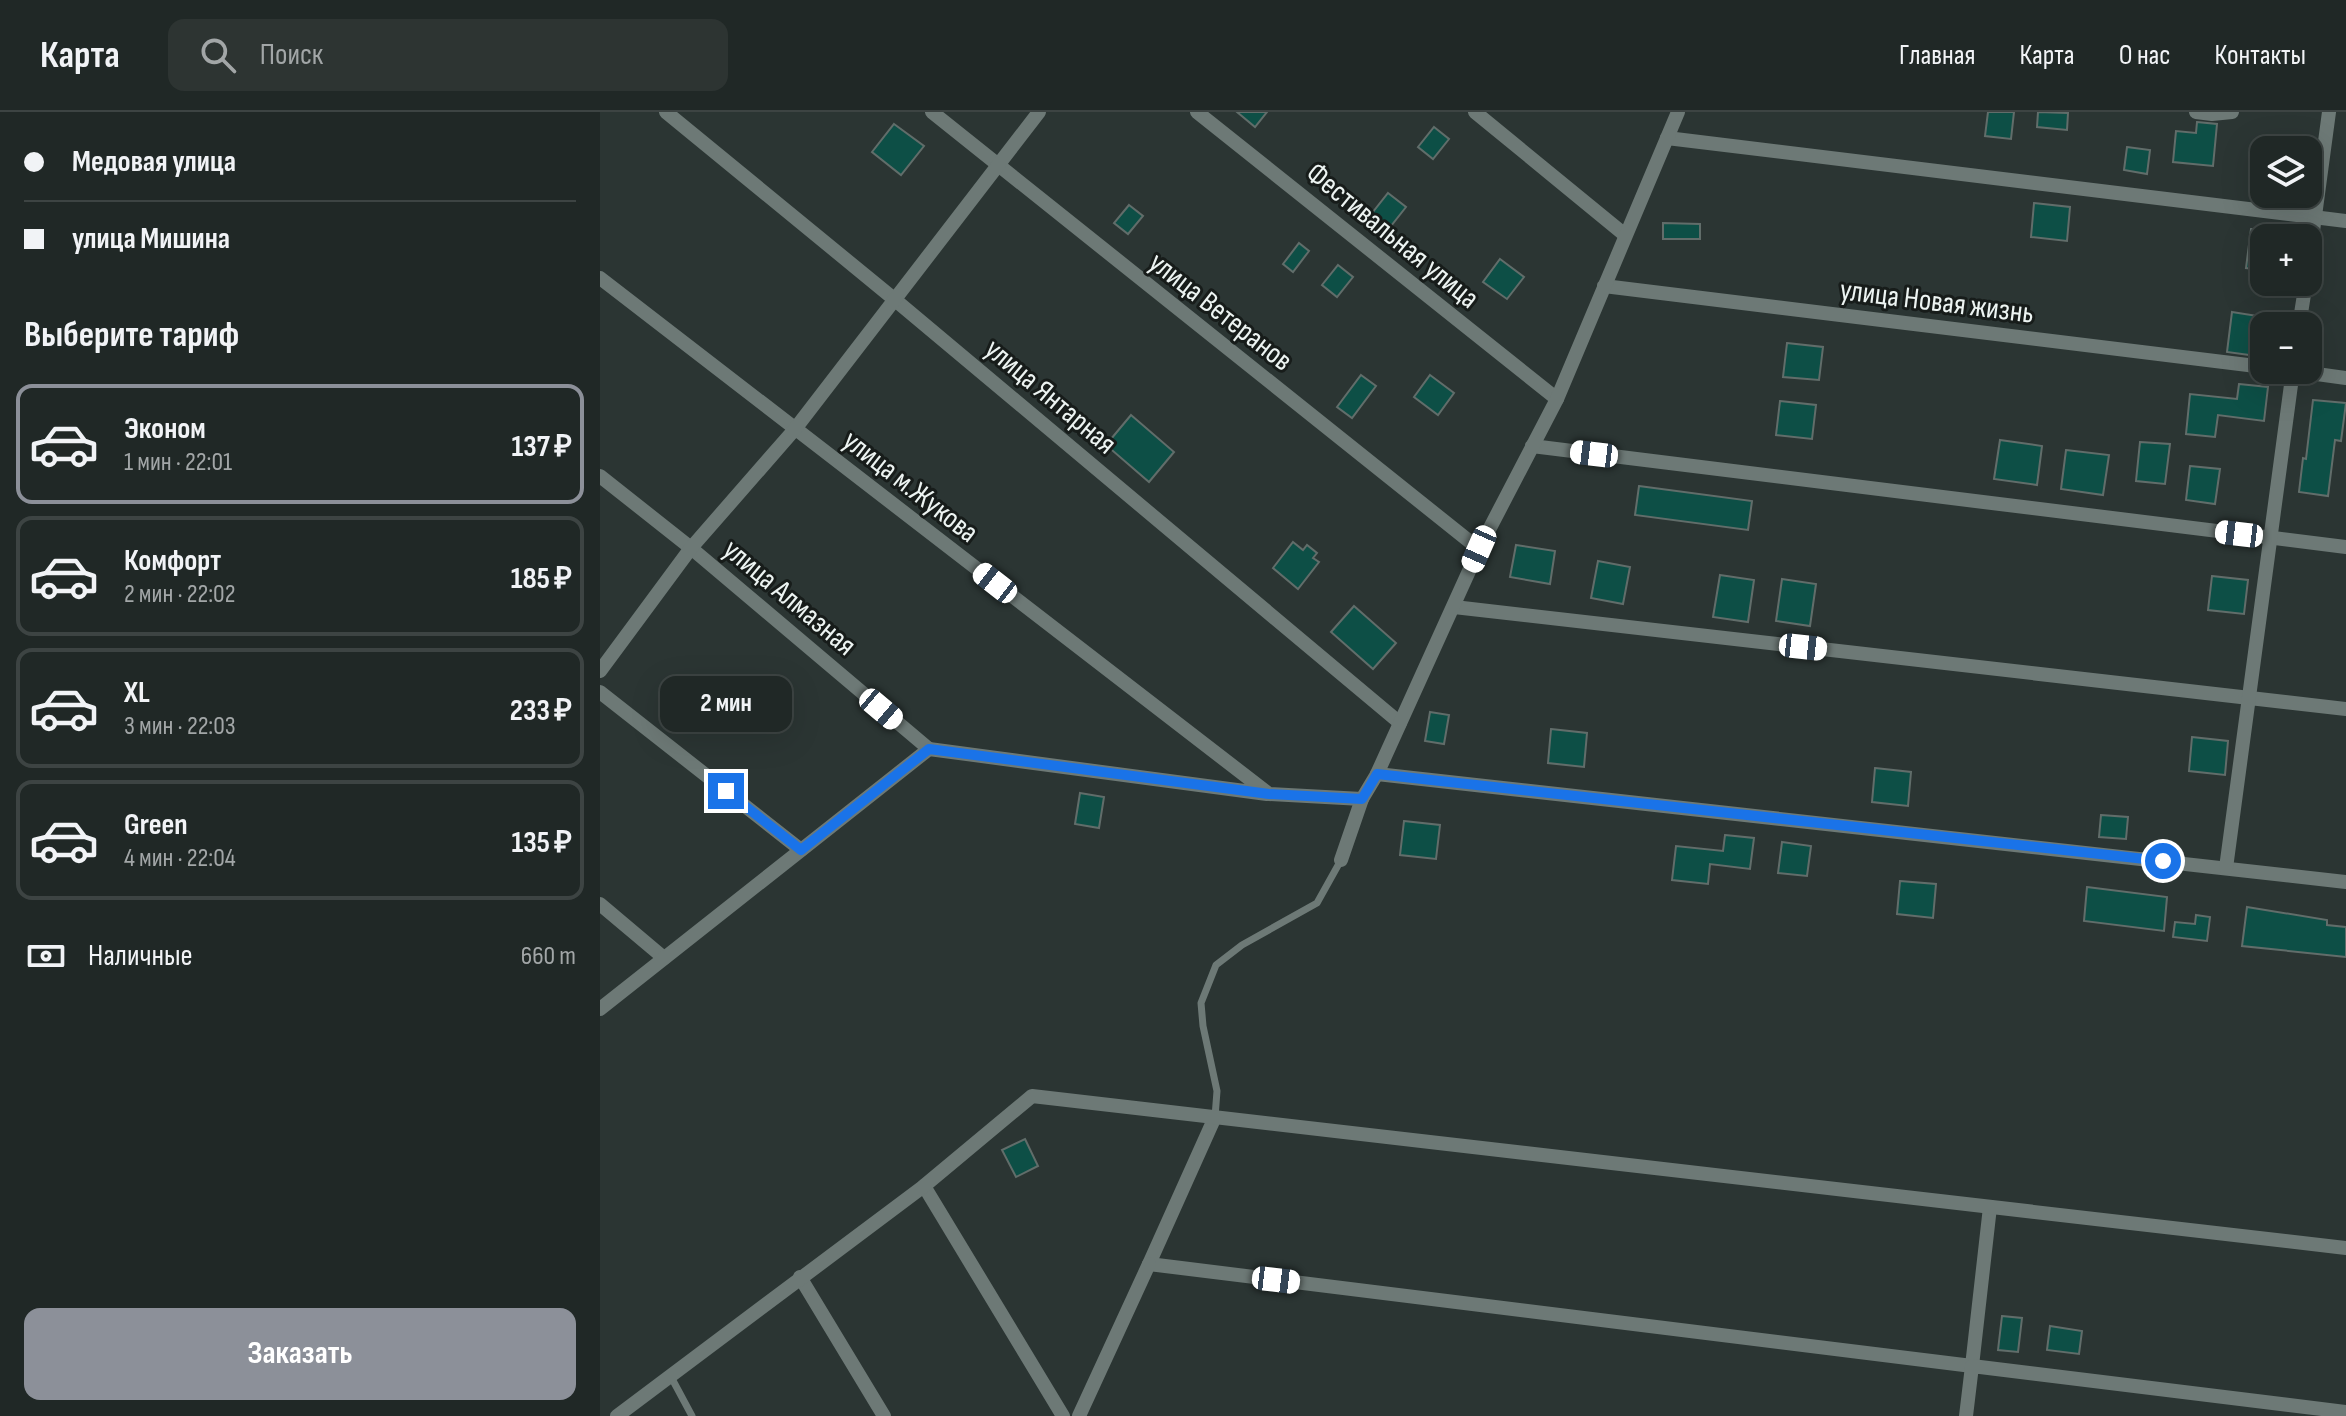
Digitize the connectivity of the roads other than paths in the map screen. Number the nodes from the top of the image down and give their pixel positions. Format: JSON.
{"nodes":[{"id":1,"x":666,"y":112,"type":"edge"},
{"id":2,"x":932,"y":112,"type":"edge"},
{"id":3,"x":1039,"y":112,"type":"edge"},
{"id":4,"x":1197,"y":112,"type":"edge"},
{"id":5,"x":1475,"y":112,"type":"edge"},
{"id":6,"x":1678,"y":112,"type":"edge"},
{"id":7,"x":2196,"y":112,"type":"edge"},
{"id":8,"x":2232,"y":112,"type":"edge"},
{"id":9,"x":2329,"y":112,"type":"edge"},
{"id":10,"x":1667,"y":138,"type":"junction"},
{"id":11,"x":997,"y":165,"type":"junction"},
{"id":12,"x":2315,"y":218,"type":"junction"},
{"id":13,"x":2346,"y":221,"type":"edge"},
{"id":14,"x":2314,"y":224,"type":"edge"},
{"id":15,"x":1625,"y":235,"type":"junction"},
{"id":16,"x":600,"y":278,"type":"edge"},
{"id":17,"x":1604,"y":286,"type":"junction"},
{"id":18,"x":894,"y":299,"type":"junction"},
{"id":19,"x":2250,"y":365,"type":"edge"},
{"id":20,"x":2322,"y":375,"type":"edge"},
{"id":21,"x":2346,"y":378,"type":"edge"},
{"id":22,"x":2289,"y":384,"type":"edge"},
{"id":23,"x":1557,"y":399,"type":"junction"},
{"id":24,"x":795,"y":429,"type":"junction"},
{"id":25,"x":1532,"y":446,"type":"junction"},
{"id":26,"x":600,"y":476,"type":"edge"},
{"id":27,"x":2270,"y":538,"type":"junction"},
{"id":28,"x":2346,"y":547,"type":"edge"},
{"id":29,"x":691,"y":548,"type":"junction"},
{"id":30,"x":1479,"y":549,"type":"junction"},
{"id":31,"x":1454,"y":607,"type":"junction"},
{"id":32,"x":600,"y":671,"type":"edge"},
{"id":33,"x":600,"y":692,"type":"edge"},
{"id":34,"x":2248,"y":697,"type":"junction"},
{"id":35,"x":2346,"y":709,"type":"edge"},
{"id":36,"x":1400,"y":723,"type":"junction"},
{"id":37,"x":929,"y":749,"type":"junction"},
{"id":38,"x":1377,"y":774,"type":"junction"},
{"id":39,"x":1269,"y":794,"type":"junction"},
{"id":40,"x":1362,"y":799,"type":"junction"},
{"id":41,"x":801,"y":850,"type":"junction"},
{"id":42,"x":1341,"y":860,"type":"joint"},
{"id":43,"x":2226,"y":868,"type":"junction"},
{"id":44,"x":2346,"y":882,"type":"edge"},
{"id":45,"x":600,"y":904,"type":"edge"},
{"id":46,"x":664,"y":958,"type":"junction"},
{"id":47,"x":600,"y":1009,"type":"edge"},
{"id":48,"x":1215,"y":1117,"type":"junction"},
{"id":49,"x":924,"y":1186,"type":"junction"},
{"id":50,"x":1990,"y":1207,"type":"junction"},
{"id":51,"x":2346,"y":1248,"type":"edge"},
{"id":52,"x":1149,"y":1264,"type":"junction"},
{"id":53,"x":800,"y":1277,"type":"junction"},
{"id":54,"x":1972,"y":1366,"type":"junction"},
{"id":55,"x":670,"y":1375,"type":"junction"},
{"id":56,"x":2346,"y":1412,"type":"edge"},
{"id":57,"x":617,"y":1416,"type":"edge"},
{"id":58,"x":692,"y":1416,"type":"edge"},
{"id":59,"x":884,"y":1416,"type":"edge"},
{"id":60,"x":1063,"y":1416,"type":"edge"},
{"id":61,"x":1079,"y":1416,"type":"edge"},
{"id":62,"x":1966,"y":1416,"type":"edge"}],
"edges":[{"from":1,"to":18,"type":"street","name":"улица Янтарная"},
{"from":2,"to":11,"type":"street","name":"улица Ветеранов"},
{"from":3,"to":11,"type":"street"},
{"from":4,"to":23,"type":"street","name":"Фестивальная улица"},
{"from":5,"to":15,"type":"street"},
{"from":6,"to":10,"type":"street"},
{"from":7,"to":8,"type":"street"},
{"from":9,"to":12,"type":"street"},
{"from":10,"to":12,"type":"street"},
{"from":10,"to":15,"type":"street"},
{"from":11,"to":18,"type":"street"},
{"from":11,"to":30,"type":"street","name":"улица Ветеранов"},
{"from":12,"to":13,"type":"street"},
{"from":12,"to":14,"type":"street"},
{"from":15,"to":17,"type":"street"},
{"from":16,"to":24,"type":"street","name":"улица м.Жукова"},
{"from":17,"to":19,"type":"street","name":"улица Новая жизнь"},
{"from":17,"to":23,"type":"street"},
{"from":18,"to":24,"type":"street"},
{"from":18,"to":36,"type":"street","name":"улица Янтарная"},
{"from":20,"to":21,"type":"street"},
{"from":22,"to":27,"type":"street"},
{"from":23,"to":25,"type":"street"},
{"from":24,"to":29,"type":"street"},
{"from":24,"to":39,"type":"street","name":"улица м.Жукова"},
{"from":25,"to":27,"type":"street"},
{"from":25,"to":30,"type":"street"},
{"from":26,"to":29,"type":"street","name":"улица Алмазная"},
{"from":27,"to":28,"type":"street"},
{"from":27,"to":34,"type":"street"},
{"from":29,"to":32,"type":"street"},
{"from":29,"to":37,"type":"street","name":"улица Алмазная"},
{"from":30,"to":31,"type":"street"},
{"from":31,"to":34,"type":"street"},
{"from":31,"to":36,"type":"street"},
{"from":33,"to":41,"type":"street"},
{"from":34,"to":35,"type":"street"},
{"from":34,"to":43,"type":"street"},
{"from":36,"to":38,"type":"street"},
{"from":37,"to":39,"type":"street"},
{"from":37,"to":41,"type":"street"},
{"from":38,"to":40,"type":"street"},
{"from":38,"to":43,"type":"street"},
{"from":39,"to":40,"type":"street"},
{"from":40,"to":42,"type":"street"},
{"from":41,"to":46,"type":"street"},
{"from":42,"to":48,"type":"lane"},
{"from":43,"to":44,"type":"street"},
{"from":45,"to":46,"type":"street"},
{"from":46,"to":47,"type":"street"},
{"from":48,"to":49,"type":"street"},
{"from":48,"to":50,"type":"street"},
{"from":48,"to":52,"type":"street"},
{"from":49,"to":53,"type":"street"},
{"from":49,"to":60,"type":"street"},
{"from":50,"to":51,"type":"street"},
{"from":50,"to":54,"type":"street"},
{"from":52,"to":54,"type":"street"},
{"from":52,"to":61,"type":"street"},
{"from":53,"to":55,"type":"street"},
{"from":53,"to":59,"type":"street"},
{"from":54,"to":56,"type":"street"},
{"from":54,"to":62,"type":"street"},
{"from":55,"to":57,"type":"street"},
{"from":55,"to":58,"type":"lane"}]}
